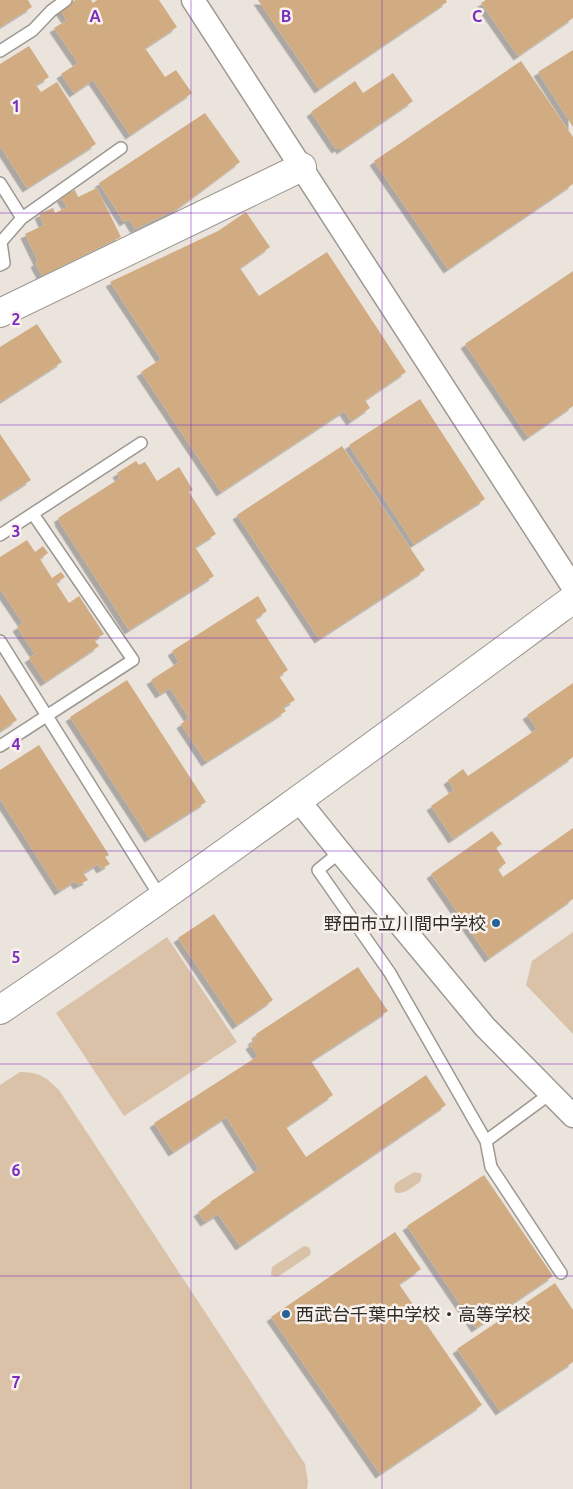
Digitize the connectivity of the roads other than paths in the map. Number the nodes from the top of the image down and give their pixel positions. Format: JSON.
{"nodes":[{"id":1,"x":66,"y":0,"type":"edge"},
{"id":2,"x":194,"y":0,"type":"edge"},
{"id":3,"x":0,"y":51,"type":"edge"},
{"id":4,"x":121,"y":148,"type":"dead end"},
{"id":5,"x":302,"y":167,"type":"junction"},
{"id":6,"x":0,"y":183,"type":"edge"},
{"id":7,"x":22,"y":218,"type":"junction"},
{"id":8,"x":0,"y":265,"type":"edge"},
{"id":9,"x":0,"y":312,"type":"edge"},
{"id":10,"x":141,"y":443,"type":"dead end"},
{"id":11,"x":33,"y":514,"type":"junction"},
{"id":12,"x":0,"y":535,"type":"edge"},
{"id":13,"x":573,"y":587,"type":"edge"},
{"id":14,"x":573,"y":599,"type":"edge"},
{"id":15,"x":0,"y":641,"type":"edge"},
{"id":16,"x":46,"y":715,"type":"junction"},
{"id":17,"x":0,"y":746,"type":"edge"},
{"id":18,"x":299,"y":800,"type":"junction"},
{"id":19,"x":340,"y":852,"type":"junction"},
{"id":20,"x":161,"y":898,"type":"junction"},
{"id":21,"x":0,"y":1010,"type":"edge"},
{"id":22,"x":551,"y":1094,"type":"junction"},
{"id":23,"x":573,"y":1116,"type":"edge"},
{"id":24,"x":486,"y":1141,"type":"junction"},
{"id":25,"x":561,"y":1273,"type":"dead end"}],
"edges":[{"from":1,"to":3,"type":"lane"},
{"from":2,"to":5,"type":"street"},
{"from":4,"to":7,"type":"lane"},
{"from":5,"to":9,"type":"street"},
{"from":5,"to":13,"type":"street"},
{"from":6,"to":7,"type":"lane"},
{"from":7,"to":8,"type":"lane"},
{"from":10,"to":11,"type":"lane"},
{"from":11,"to":12,"type":"lane"},
{"from":11,"to":16,"type":"lane"},
{"from":14,"to":18,"type":"street"},
{"from":15,"to":16,"type":"lane"},
{"from":16,"to":17,"type":"lane"},
{"from":16,"to":20,"type":"lane"},
{"from":18,"to":19,"type":"street"},
{"from":18,"to":20,"type":"street"},
{"from":19,"to":22,"type":"street"},
{"from":19,"to":24,"type":"lane"},
{"from":20,"to":21,"type":"street"},
{"from":22,"to":23,"type":"street"},
{"from":22,"to":24,"type":"lane"},
{"from":24,"to":25,"type":"lane"}]}
